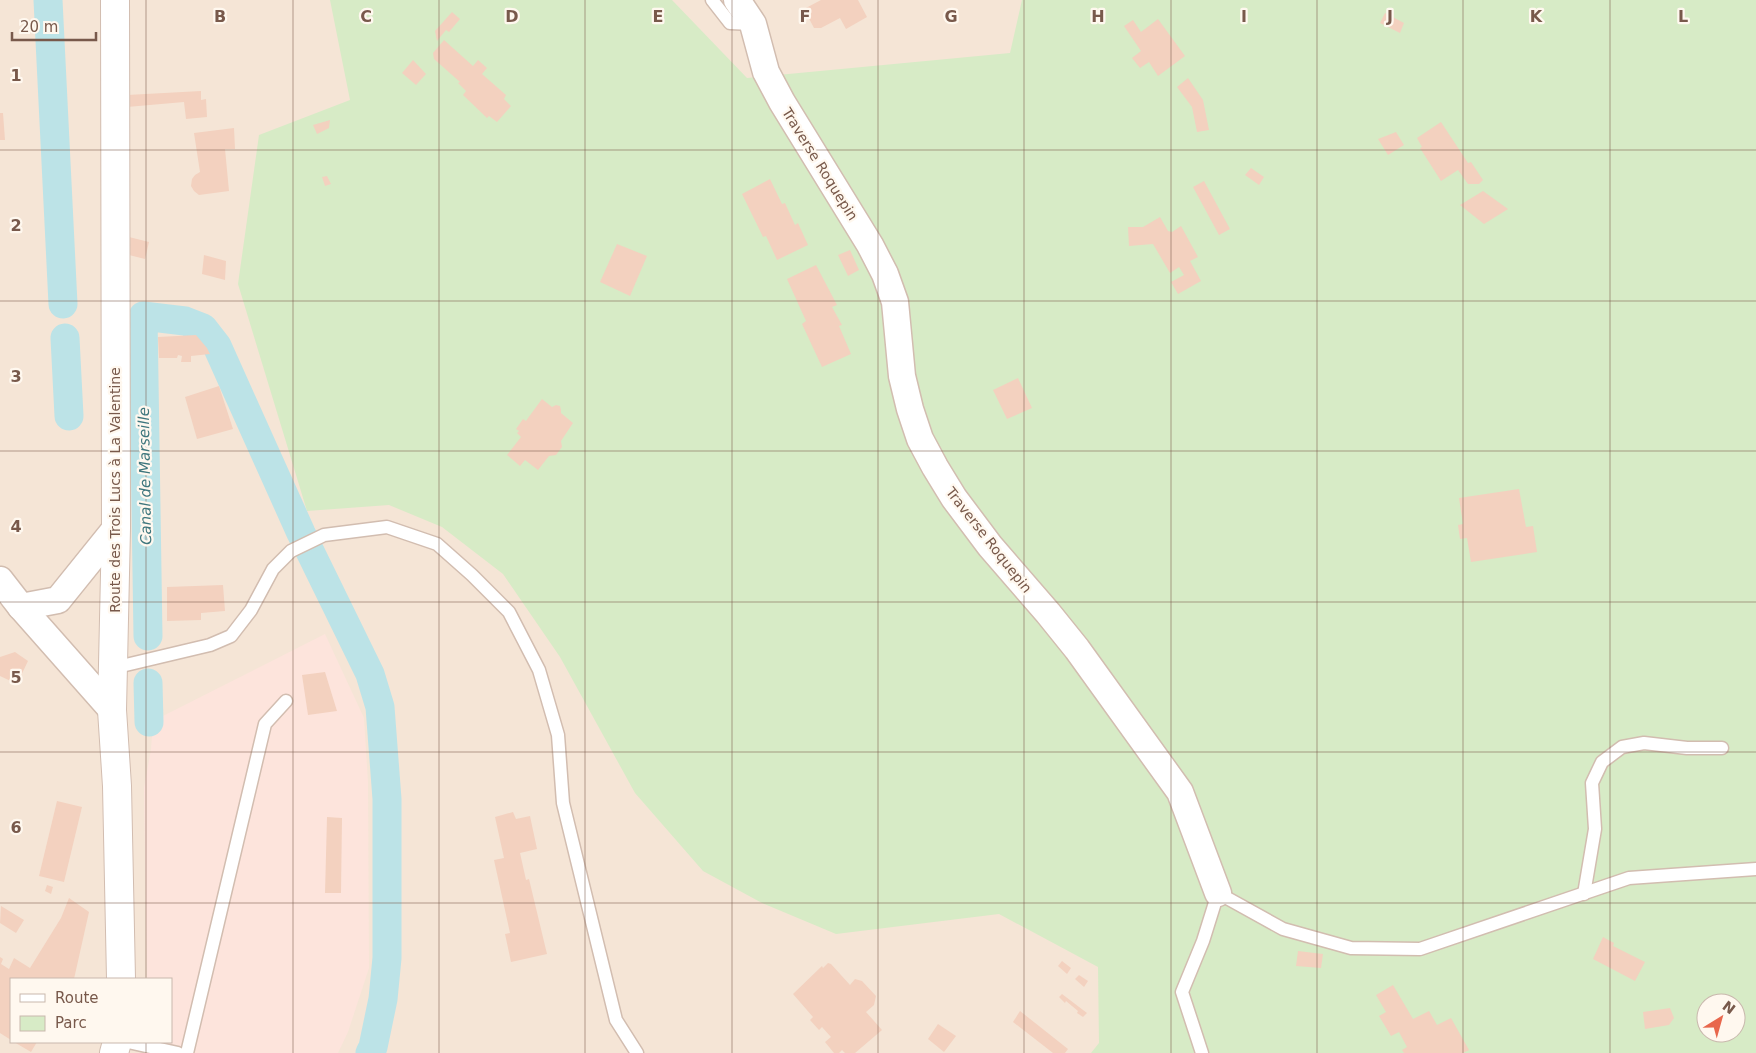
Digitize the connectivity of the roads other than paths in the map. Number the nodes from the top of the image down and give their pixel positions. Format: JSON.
{"nodes":[{"id":1,"x":115,"y":0,"type":"edge"},
{"id":2,"x":712,"y":0,"type":"edge"},
{"id":3,"x":737,"y":0,"type":"edge"},
{"id":4,"x":753,"y":24,"type":"junction"},
{"id":5,"x":116,"y":528,"type":"junction"},
{"id":6,"x":0,"y":580,"type":"edge"},
{"id":7,"x":22,"y":607,"type":"junction"},
{"id":8,"x":113,"y":668,"type":"junction"},
{"id":9,"x":286,"y":701,"type":"dead end"},
{"id":10,"x":112,"y":710,"type":"junction"},
{"id":11,"x":1722,"y":748,"type":"dead end"},
{"id":12,"x":1756,"y":868,"type":"edge"},
{"id":13,"x":1218,"y":893,"type":"junction"},
{"id":14,"x":1584,"y":894,"type":"junction"},
{"id":15,"x":121,"y":978,"type":"edge"},
{"id":16,"x":133,"y":1043,"type":"edge"},
{"id":17,"x":178,"y":1053,"type":"edge"},
{"id":18,"x":187,"y":1053,"type":"edge"},
{"id":19,"x":637,"y":1053,"type":"edge"},
{"id":20,"x":1202,"y":1053,"type":"edge"}],
"edges":[{"from":1,"to":5,"type":"street","name":"Route des Trois Lucs à La Valentine"},
{"from":2,"to":4,"type":"lane"},
{"from":3,"to":4,"type":"street","name":"Traverse Roquepin"},
{"from":4,"to":13,"type":"street","name":"Traverse Roquepin"},
{"from":5,"to":7,"type":"street"},
{"from":5,"to":8,"type":"street","name":"Route des Trois Lucs à La Valentine"},
{"from":6,"to":7,"type":"street"},
{"from":7,"to":10,"type":"street"},
{"from":8,"to":10,"type":"street","name":"Route des Trois Lucs à La Valentine"},
{"from":8,"to":19,"type":"lane"},
{"from":9,"to":18,"type":"lane"},
{"from":10,"to":15,"type":"street","name":"Route des Trois Lucs à La Valentine"},
{"from":11,"to":14,"type":"lane"},
{"from":12,"to":14,"type":"lane"},
{"from":13,"to":14,"type":"lane"},
{"from":13,"to":20,"type":"lane"},
{"from":16,"to":17,"type":"lane"}]}
